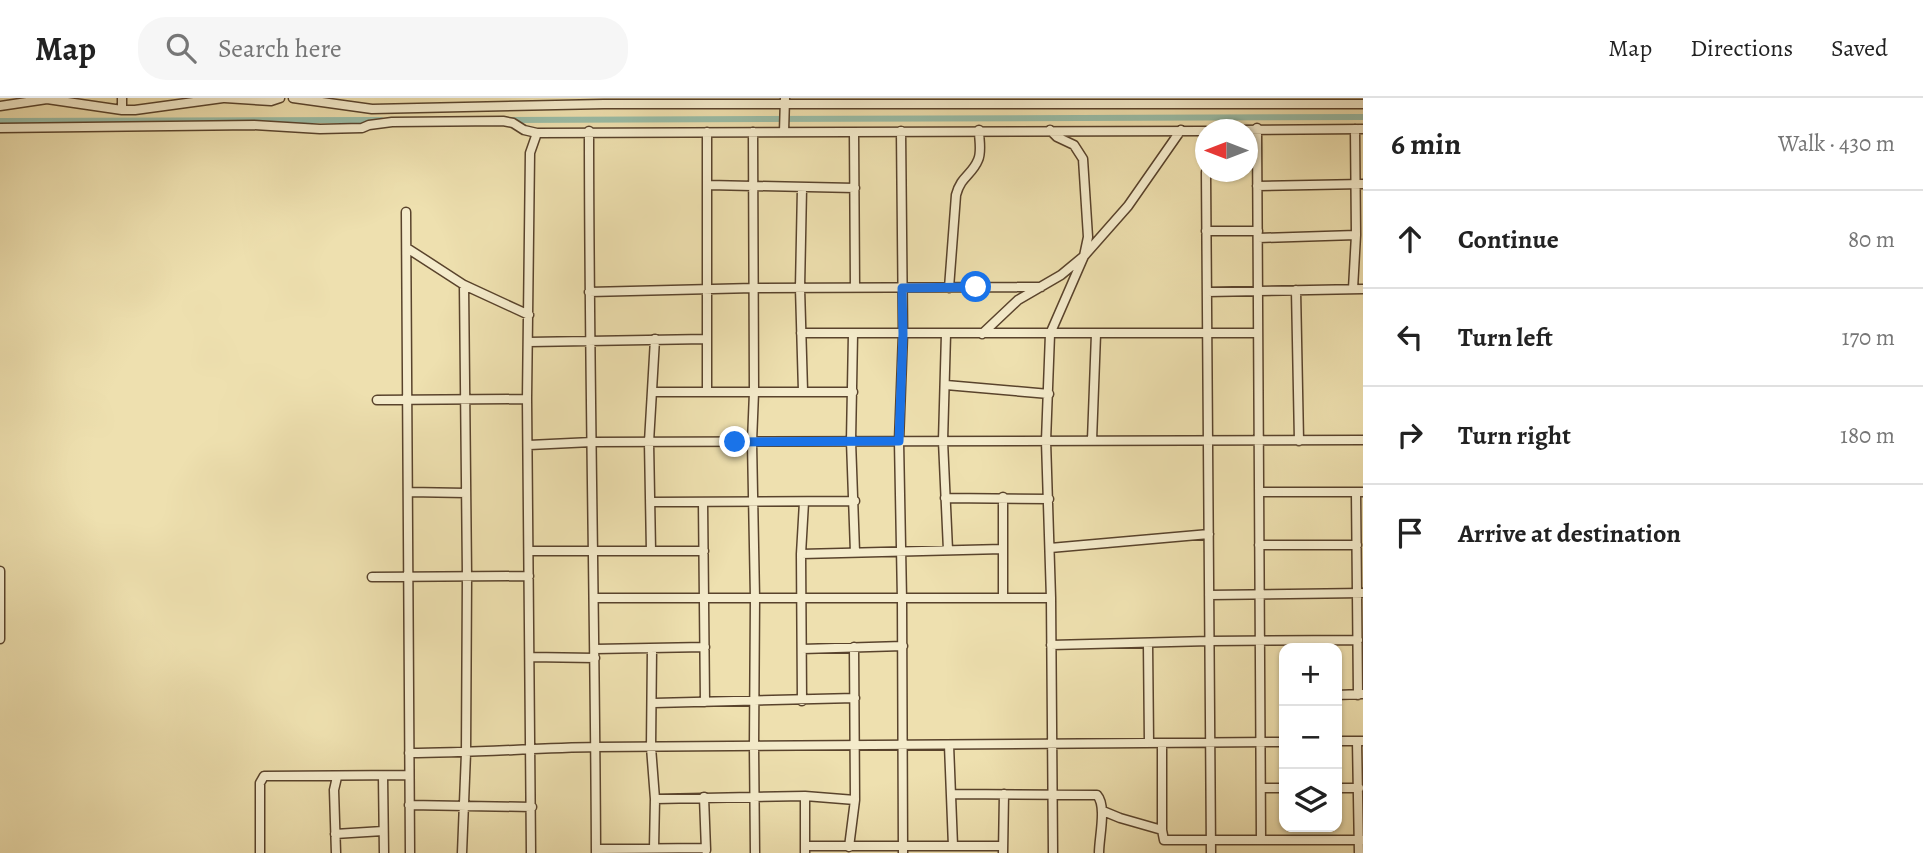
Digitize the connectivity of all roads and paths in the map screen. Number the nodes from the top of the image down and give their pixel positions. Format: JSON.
{"nodes":[{"id":1,"x":48,"y":98,"type":"edge"},
{"id":2,"x":122,"y":98,"type":"edge"},
{"id":3,"x":224,"y":98,"type":"edge"},
{"id":4,"x":237,"y":98,"type":"edge"},
{"id":5,"x":280,"y":98,"type":"edge"},
{"id":6,"x":206,"y":99,"type":"edge"},
{"id":7,"x":298,"y":99,"type":"edge"},
{"id":8,"x":14,"y":101,"type":"edge"},
{"id":9,"x":604,"y":101,"type":"edge"},
{"id":10,"x":740,"y":101,"type":"edge"},
{"id":11,"x":834,"y":101,"type":"edge"},
{"id":12,"x":925,"y":101,"type":"edge"},
{"id":13,"x":973,"y":101,"type":"edge"},
{"id":14,"x":1021,"y":101,"type":"edge"},
{"id":15,"x":1102,"y":101,"type":"edge"},
{"id":16,"x":1144,"y":101,"type":"edge"},
{"id":17,"x":1271,"y":101,"type":"edge"},
{"id":18,"x":567,"y":102,"type":"edge"},
{"id":19,"x":1363,"y":104,"type":"edge"},
{"id":20,"x":785,"y":105,"type":"edge"},
{"id":21,"x":0,"y":106,"type":"edge"},
{"id":22,"x":122,"y":110,"type":"junction"},
{"id":23,"x":1258,"y":128,"type":"edge"},
{"id":24,"x":784,"y":129,"type":"junction"},
{"id":25,"x":1359,"y":129,"type":"edge"},
{"id":26,"x":1050,"y":130,"type":"junction"},
{"id":27,"x":1181,"y":130,"type":"junction"},
{"id":28,"x":589,"y":131,"type":"junction"},
{"id":29,"x":901,"y":131,"type":"junction"},
{"id":30,"x":979,"y":131,"type":"junction"},
{"id":31,"x":1195,"y":131,"type":"edge"},
{"id":32,"x":0,"y":132,"type":"edge"},
{"id":33,"x":707,"y":132,"type":"junction"},
{"id":34,"x":753,"y":132,"type":"junction"},
{"id":35,"x":854,"y":132,"type":"junction"},
{"id":36,"x":537,"y":133,"type":"junction"},
{"id":37,"x":1206,"y":182,"type":"edge"},
{"id":38,"x":1257,"y":182,"type":"edge"},
{"id":39,"x":1359,"y":184,"type":"edge"},
{"id":40,"x":708,"y":185,"type":"junction"},
{"id":41,"x":754,"y":186,"type":"junction"},
{"id":42,"x":1257,"y":186,"type":"junction"},
{"id":43,"x":802,"y":188,"type":"junction"},
{"id":44,"x":855,"y":188,"type":"junction"},
{"id":45,"x":406,"y":212,"type":"dead end"},
{"id":46,"x":1206,"y":231,"type":"junction"},
{"id":47,"x":1258,"y":234,"type":"junction"},
{"id":48,"x":1356,"y":235,"type":"junction"},
{"id":49,"x":407,"y":248,"type":"junction"},
{"id":50,"x":1084,"y":256,"type":"junction"},
{"id":51,"x":464,"y":285,"type":"junction"},
{"id":52,"x":855,"y":287,"type":"junction"},
{"id":53,"x":1041,"y":287,"type":"junction"},
{"id":54,"x":754,"y":288,"type":"junction"},
{"id":55,"x":800,"y":288,"type":"junction"},
{"id":56,"x":902,"y":288,"type":"junction"},
{"id":57,"x":949,"y":288,"type":"junction"},
{"id":58,"x":706,"y":289,"type":"junction"},
{"id":59,"x":1358,"y":289,"type":"edge"},
{"id":60,"x":1296,"y":290,"type":"junction"},
{"id":61,"x":1258,"y":291,"type":"junction"},
{"id":62,"x":589,"y":292,"type":"junction"},
{"id":63,"x":1207,"y":292,"type":"junction"},
{"id":64,"x":529,"y":315,"type":"junction"},
{"id":65,"x":801,"y":333,"type":"junction"},
{"id":66,"x":1258,"y":333,"type":"junction"},
{"id":67,"x":853,"y":334,"type":"junction"},
{"id":68,"x":903,"y":334,"type":"junction"},
{"id":69,"x":946,"y":334,"type":"junction"},
{"id":70,"x":982,"y":334,"type":"junction"},
{"id":71,"x":1050,"y":334,"type":"junction"},
{"id":72,"x":1096,"y":334,"type":"junction"},
{"id":73,"x":1207,"y":334,"type":"junction"},
{"id":74,"x":655,"y":339,"type":"junction"},
{"id":75,"x":706,"y":339,"type":"junction"},
{"id":76,"x":589,"y":341,"type":"junction"},
{"id":77,"x":529,"y":342,"type":"junction"},
{"id":78,"x":946,"y":385,"type":"junction"},
{"id":79,"x":754,"y":391,"type":"junction"},
{"id":80,"x":803,"y":391,"type":"junction"},
{"id":81,"x":653,"y":392,"type":"junction"},
{"id":82,"x":707,"y":392,"type":"junction"},
{"id":83,"x":853,"y":392,"type":"junction"},
{"id":84,"x":1049,"y":394,"type":"junction"},
{"id":85,"x":464,"y":399,"type":"junction"},
{"id":86,"x":527,"y":399,"type":"junction"},
{"id":87,"x":377,"y":400,"type":"dead end"},
{"id":88,"x":408,"y":401,"type":"junction"},
{"id":89,"x":1092,"y":440,"type":"junction"},
{"id":90,"x":1363,"y":440,"type":"edge"},
{"id":91,"x":851,"y":441,"type":"junction"},
{"id":92,"x":899,"y":441,"type":"junction"},
{"id":93,"x":943,"y":441,"type":"junction"},
{"id":94,"x":1046,"y":441,"type":"junction"},
{"id":95,"x":1208,"y":441,"type":"junction"},
{"id":96,"x":1259,"y":441,"type":"junction"},
{"id":97,"x":1299,"y":441,"type":"junction"},
{"id":98,"x":592,"y":442,"type":"junction"},
{"id":99,"x":649,"y":442,"type":"junction"},
{"id":100,"x":752,"y":442,"type":"junction"},
{"id":101,"x":529,"y":445,"type":"junction"},
{"id":102,"x":409,"y":492,"type":"junction"},
{"id":103,"x":1259,"y":492,"type":"junction"},
{"id":104,"x":1360,"y":492,"type":"edge"},
{"id":105,"x":466,"y":494,"type":"junction"},
{"id":106,"x":1003,"y":497,"type":"junction"},
{"id":107,"x":945,"y":498,"type":"junction"},
{"id":108,"x":1049,"y":499,"type":"junction"},
{"id":109,"x":855,"y":500,"type":"junction"},
{"id":110,"x":754,"y":501,"type":"junction"},
{"id":111,"x":650,"y":502,"type":"junction"},
{"id":112,"x":703,"y":502,"type":"junction"},
{"id":113,"x":804,"y":502,"type":"junction"},
{"id":114,"x":1209,"y":534,"type":"junction"},
{"id":115,"x":1259,"y":545,"type":"junction"},
{"id":116,"x":1357,"y":545,"type":"junction"},
{"id":117,"x":1050,"y":548,"type":"junction"},
{"id":118,"x":1003,"y":549,"type":"junction"},
{"id":119,"x":595,"y":550,"type":"junction"},
{"id":120,"x":948,"y":550,"type":"junction"},
{"id":121,"x":529,"y":551,"type":"junction"},
{"id":122,"x":651,"y":551,"type":"junction"},
{"id":123,"x":705,"y":551,"type":"junction"},
{"id":124,"x":902,"y":551,"type":"junction"},
{"id":125,"x":855,"y":552,"type":"junction"},
{"id":126,"x":802,"y":554,"type":"junction"},
{"id":127,"x":0,"y":571,"type":"edge"},
{"id":128,"x":467,"y":576,"type":"junction"},
{"id":129,"x":529,"y":576,"type":"junction"},
{"id":130,"x":372,"y":577,"type":"dead end"},
{"id":131,"x":410,"y":577,"type":"junction"},
{"id":132,"x":1360,"y":593,"type":"edge"},
{"id":133,"x":1259,"y":594,"type":"junction"},
{"id":134,"x":1209,"y":595,"type":"junction"},
{"id":135,"x":595,"y":598,"type":"junction"},
{"id":136,"x":705,"y":598,"type":"junction"},
{"id":137,"x":755,"y":598,"type":"junction"},
{"id":138,"x":802,"y":598,"type":"junction"},
{"id":139,"x":1003,"y":598,"type":"junction"},
{"id":140,"x":1051,"y":598,"type":"junction"},
{"id":141,"x":902,"y":600,"type":"junction"},
{"id":142,"x":0,"y":639,"type":"edge"},
{"id":143,"x":1260,"y":640,"type":"junction"},
{"id":144,"x":1358,"y":640,"type":"junction"},
{"id":145,"x":1210,"y":641,"type":"junction"},
{"id":146,"x":1294,"y":643,"type":"edge"},
{"id":147,"x":1319,"y":643,"type":"edge"},
{"id":148,"x":1148,"y":644,"type":"junction"},
{"id":149,"x":1051,"y":645,"type":"junction"},
{"id":150,"x":903,"y":646,"type":"junction"},
{"id":151,"x":705,"y":647,"type":"junction"},
{"id":152,"x":854,"y":647,"type":"junction"},
{"id":153,"x":652,"y":649,"type":"junction"},
{"id":154,"x":802,"y":649,"type":"junction"},
{"id":155,"x":595,"y":653,"type":"junction"},
{"id":156,"x":530,"y":657,"type":"junction"},
{"id":157,"x":1361,"y":694,"type":"edge"},
{"id":158,"x":1342,"y":695,"type":"edge"},
{"id":159,"x":855,"y":698,"type":"junction"},
{"id":160,"x":756,"y":700,"type":"junction"},
{"id":161,"x":802,"y":701,"type":"junction"},
{"id":162,"x":654,"y":702,"type":"junction"},
{"id":163,"x":705,"y":702,"type":"junction"},
{"id":164,"x":1211,"y":741,"type":"junction"},
{"id":165,"x":1342,"y":741,"type":"edge"},
{"id":166,"x":1360,"y":741,"type":"edge"},
{"id":167,"x":1260,"y":742,"type":"junction"},
{"id":168,"x":1279,"y":742,"type":"edge"},
{"id":169,"x":1149,"y":743,"type":"junction"},
{"id":170,"x":1163,"y":743,"type":"junction"},
{"id":171,"x":949,"y":744,"type":"junction"},
{"id":172,"x":1051,"y":744,"type":"junction"},
{"id":173,"x":855,"y":745,"type":"junction"},
{"id":174,"x":901,"y":745,"type":"junction"},
{"id":175,"x":754,"y":746,"type":"junction"},
{"id":176,"x":596,"y":747,"type":"junction"},
{"id":177,"x":652,"y":747,"type":"junction"},
{"id":178,"x":532,"y":748,"type":"junction"},
{"id":179,"x":409,"y":753,"type":"junction"},
{"id":180,"x":466,"y":753,"type":"junction"},
{"id":181,"x":409,"y":775,"type":"junction"},
{"id":182,"x":337,"y":776,"type":"junction"},
{"id":183,"x":383,"y":776,"type":"junction"},
{"id":184,"x":1261,"y":788,"type":"junction"},
{"id":185,"x":1279,"y":788,"type":"edge"},
{"id":186,"x":1342,"y":788,"type":"edge"},
{"id":187,"x":1359,"y":788,"type":"junction"},
{"id":188,"x":1052,"y":793,"type":"junction"},
{"id":189,"x":953,"y":794,"type":"junction"},
{"id":190,"x":1004,"y":794,"type":"junction"},
{"id":191,"x":805,"y":796,"type":"junction"},
{"id":192,"x":704,"y":797,"type":"junction"},
{"id":193,"x":755,"y":797,"type":"junction"},
{"id":194,"x":655,"y":799,"type":"junction"},
{"id":195,"x":855,"y":800,"type":"junction"},
{"id":196,"x":409,"y":805,"type":"junction"},
{"id":197,"x":463,"y":805,"type":"junction"},
{"id":198,"x":532,"y":807,"type":"junction"},
{"id":199,"x":1103,"y":811,"type":"junction"},
{"id":200,"x":1162,"y":830,"type":"junction"},
{"id":201,"x":383,"y":831,"type":"junction"},
{"id":202,"x":335,"y":834,"type":"junction"},
{"id":203,"x":1261,"y":839,"type":"junction"},
{"id":204,"x":1361,"y":840,"type":"edge"},
{"id":205,"x":1211,"y":841,"type":"junction"},
{"id":206,"x":953,"y":846,"type":"junction"},
{"id":207,"x":849,"y":847,"type":"junction"},
{"id":208,"x":654,"y":848,"type":"junction"},
{"id":209,"x":1003,"y":849,"type":"edge"},
{"id":210,"x":706,"y":850,"type":"edge"},
{"id":211,"x":806,"y":850,"type":"edge"},
{"id":212,"x":903,"y":850,"type":"edge"},
{"id":213,"x":596,"y":851,"type":"edge"},
{"id":214,"x":260,"y":853,"type":"edge"},
{"id":215,"x":336,"y":853,"type":"edge"},
{"id":216,"x":384,"y":853,"type":"edge"},
{"id":217,"x":410,"y":853,"type":"edge"},
{"id":218,"x":462,"y":853,"type":"edge"},
{"id":219,"x":531,"y":853,"type":"edge"},
{"id":220,"x":755,"y":853,"type":"edge"},
{"id":221,"x":1053,"y":853,"type":"edge"},
{"id":222,"x":1099,"y":853,"type":"edge"},
{"id":223,"x":1212,"y":853,"type":"edge"},
{"id":224,"x":1359,"y":853,"type":"edge"}],
"edges":[{"from":1,"to":8,"type":"street"},
{"from":1,"to":22,"type":"street"},
{"from":2,"to":22,"type":"street"},
{"from":3,"to":4,"type":"street"},
{"from":3,"to":6,"type":"street"},
{"from":4,"to":5,"type":"street"},
{"from":6,"to":22,"type":"street"},
{"from":7,"to":18,"type":"street"},
{"from":8,"to":21,"type":"street"},
{"from":9,"to":10,"type":"street"},
{"from":9,"to":18,"type":"street"},
{"from":10,"to":20,"type":"street"},
{"from":11,"to":12,"type":"street"},
{"from":11,"to":20,"type":"street"},
{"from":12,"to":13,"type":"street"},
{"from":13,"to":14,"type":"street"},
{"from":14,"to":15,"type":"street"},
{"from":15,"to":16,"type":"street"},
{"from":16,"to":17,"type":"street"},
{"from":17,"to":19,"type":"street"},
{"from":20,"to":24,"type":"street"},
{"from":23,"to":25,"type":"street"},
{"from":24,"to":34,"type":"street"},
{"from":24,"to":35,"type":"street"},
{"from":25,"to":39,"type":"street"},
{"from":26,"to":27,"type":"street"},
{"from":26,"to":30,"type":"street"},
{"from":26,"to":50,"type":"street"},
{"from":27,"to":31,"type":"street"},
{"from":27,"to":50,"type":"street"},
{"from":28,"to":33,"type":"street"},
{"from":28,"to":36,"type":"street"},
{"from":28,"to":62,"type":"street"},
{"from":29,"to":30,"type":"street"},
{"from":29,"to":35,"type":"street"},
{"from":29,"to":56,"type":"street"},
{"from":30,"to":57,"type":"street"},
{"from":32,"to":36,"type":"street"},
{"from":33,"to":34,"type":"street"},
{"from":33,"to":40,"type":"street"},
{"from":34,"to":41,"type":"street"},
{"from":35,"to":44,"type":"street"},
{"from":36,"to":64,"type":"street"},
{"from":37,"to":46,"type":"street"},
{"from":38,"to":42,"type":"street"},
{"from":39,"to":42,"type":"street"},
{"from":39,"to":48,"type":"street"},
{"from":40,"to":41,"type":"street"},
{"from":40,"to":58,"type":"street"},
{"from":41,"to":43,"type":"street"},
{"from":41,"to":54,"type":"street"},
{"from":42,"to":47,"type":"street"},
{"from":43,"to":44,"type":"street"},
{"from":43,"to":55,"type":"street"},
{"from":44,"to":52,"type":"street"},
{"from":45,"to":49,"type":"street"},
{"from":46,"to":47,"type":"street"},
{"from":46,"to":63,"type":"street"},
{"from":47,"to":48,"type":"street"},
{"from":47,"to":61,"type":"street"},
{"from":48,"to":59,"type":"street"},
{"from":49,"to":51,"type":"street"},
{"from":49,"to":88,"type":"street"},
{"from":50,"to":53,"type":"street"},
{"from":50,"to":71,"type":"street"},
{"from":51,"to":64,"type":"street"},
{"from":51,"to":85,"type":"street"},
{"from":52,"to":55,"type":"street"},
{"from":52,"to":56,"type":"street"},
{"from":53,"to":57,"type":"street"},
{"from":53,"to":70,"type":"street"},
{"from":54,"to":55,"type":"street"},
{"from":54,"to":58,"type":"street"},
{"from":54,"to":79,"type":"street"},
{"from":55,"to":65,"type":"street"},
{"from":56,"to":57,"type":"street"},
{"from":56,"to":68,"type":"street"},
{"from":58,"to":62,"type":"street"},
{"from":58,"to":75,"type":"street"},
{"from":59,"to":60,"type":"street"},
{"from":60,"to":61,"type":"street"},
{"from":60,"to":97,"type":"street"},
{"from":61,"to":63,"type":"street"},
{"from":61,"to":66,"type":"street"},
{"from":62,"to":76,"type":"street"},
{"from":63,"to":73,"type":"street"},
{"from":64,"to":77,"type":"street"},
{"from":65,"to":67,"type":"street"},
{"from":65,"to":80,"type":"street"},
{"from":66,"to":73,"type":"street"},
{"from":66,"to":96,"type":"street"},
{"from":67,"to":68,"type":"street"},
{"from":67,"to":83,"type":"street"},
{"from":68,"to":69,"type":"street"},
{"from":68,"to":92,"type":"street"},
{"from":69,"to":70,"type":"street"},
{"from":69,"to":78,"type":"street"},
{"from":70,"to":71,"type":"street"},
{"from":71,"to":72,"type":"street"},
{"from":71,"to":84,"type":"street"},
{"from":72,"to":73,"type":"street"},
{"from":72,"to":89,"type":"street"},
{"from":73,"to":95,"type":"street"},
{"from":74,"to":75,"type":"street"},
{"from":74,"to":76,"type":"street"},
{"from":74,"to":81,"type":"street"},
{"from":75,"to":82,"type":"street"},
{"from":76,"to":77,"type":"street"},
{"from":76,"to":98,"type":"street"},
{"from":77,"to":86,"type":"street"},
{"from":78,"to":84,"type":"street"},
{"from":78,"to":93,"type":"street"},
{"from":79,"to":80,"type":"street"},
{"from":79,"to":82,"type":"street"},
{"from":79,"to":100,"type":"street"},
{"from":80,"to":83,"type":"street"},
{"from":81,"to":82,"type":"street"},
{"from":81,"to":99,"type":"street"},
{"from":83,"to":91,"type":"street"},
{"from":84,"to":94,"type":"street"},
{"from":85,"to":86,"type":"street"},
{"from":85,"to":88,"type":"street"},
{"from":85,"to":105,"type":"street"},
{"from":86,"to":101,"type":"street"},
{"from":87,"to":88,"type":"street"},
{"from":88,"to":102,"type":"street"},
{"from":89,"to":94,"type":"street"},
{"from":89,"to":95,"type":"street"},
{"from":90,"to":97,"type":"street"},
{"from":91,"to":92,"type":"street"},
{"from":91,"to":100,"type":"street"},
{"from":91,"to":109,"type":"street"},
{"from":92,"to":93,"type":"street"},
{"from":92,"to":124,"type":"street"},
{"from":93,"to":94,"type":"street"},
{"from":93,"to":107,"type":"street"},
{"from":94,"to":108,"type":"street"},
{"from":95,"to":96,"type":"street"},
{"from":95,"to":114,"type":"street"},
{"from":96,"to":97,"type":"street"},
{"from":96,"to":103,"type":"street"},
{"from":98,"to":99,"type":"street"},
{"from":98,"to":101,"type":"street"},
{"from":98,"to":119,"type":"street"},
{"from":99,"to":100,"type":"street"},
{"from":99,"to":111,"type":"street"},
{"from":100,"to":110,"type":"street"},
{"from":101,"to":121,"type":"street"},
{"from":102,"to":105,"type":"street"},
{"from":102,"to":131,"type":"street"},
{"from":103,"to":104,"type":"street"},
{"from":103,"to":115,"type":"street"},
{"from":104,"to":116,"type":"street"},
{"from":105,"to":128,"type":"street"},
{"from":106,"to":107,"type":"street"},
{"from":106,"to":108,"type":"street"},
{"from":106,"to":118,"type":"street"},
{"from":107,"to":120,"type":"street"},
{"from":108,"to":117,"type":"street"},
{"from":109,"to":113,"type":"street"},
{"from":109,"to":125,"type":"street"},
{"from":110,"to":112,"type":"street"},
{"from":110,"to":113,"type":"street"},
{"from":110,"to":137,"type":"street"},
{"from":111,"to":112,"type":"street"},
{"from":111,"to":122,"type":"street"},
{"from":112,"to":123,"type":"street"},
{"from":113,"to":126,"type":"street"},
{"from":114,"to":117,"type":"street"},
{"from":114,"to":134,"type":"street"},
{"from":115,"to":116,"type":"street"},
{"from":115,"to":133,"type":"street"},
{"from":116,"to":132,"type":"street"},
{"from":117,"to":140,"type":"street"},
{"from":118,"to":120,"type":"street"},
{"from":118,"to":139,"type":"street"},
{"from":119,"to":121,"type":"street"},
{"from":119,"to":122,"type":"street"},
{"from":119,"to":135,"type":"street"},
{"from":120,"to":124,"type":"street"},
{"from":121,"to":129,"type":"street"},
{"from":122,"to":123,"type":"street"},
{"from":123,"to":136,"type":"street"},
{"from":124,"to":125,"type":"street"},
{"from":124,"to":141,"type":"street"},
{"from":125,"to":126,"type":"street"},
{"from":126,"to":138,"type":"street"},
{"from":127,"to":142,"type":"street"},
{"from":128,"to":129,"type":"street"},
{"from":128,"to":131,"type":"street"},
{"from":128,"to":180,"type":"street"},
{"from":129,"to":156,"type":"street"},
{"from":130,"to":131,"type":"street"},
{"from":131,"to":179,"type":"street"},
{"from":132,"to":133,"type":"street"},
{"from":132,"to":144,"type":"street"},
{"from":133,"to":134,"type":"street"},
{"from":133,"to":143,"type":"street"},
{"from":134,"to":145,"type":"street"},
{"from":135,"to":136,"type":"street"},
{"from":135,"to":155,"type":"street"},
{"from":136,"to":137,"type":"street"},
{"from":136,"to":151,"type":"street"},
{"from":137,"to":138,"type":"street"},
{"from":137,"to":160,"type":"street"},
{"from":138,"to":141,"type":"street"},
{"from":138,"to":154,"type":"street"},
{"from":139,"to":140,"type":"street"},
{"from":139,"to":141,"type":"street"},
{"from":140,"to":149,"type":"street"},
{"from":141,"to":150,"type":"street"},
{"from":143,"to":145,"type":"street"},
{"from":143,"to":146,"type":"street"},
{"from":143,"to":167,"type":"street"},
{"from":144,"to":147,"type":"street"},
{"from":144,"to":157,"type":"street"},
{"from":145,"to":148,"type":"street"},
{"from":145,"to":164,"type":"street"},
{"from":148,"to":149,"type":"street"},
{"from":148,"to":169,"type":"street"},
{"from":149,"to":172,"type":"street"},
{"from":150,"to":152,"type":"street"},
{"from":150,"to":174,"type":"street"},
{"from":151,"to":153,"type":"street"},
{"from":151,"to":163,"type":"street"},
{"from":152,"to":154,"type":"street"},
{"from":152,"to":159,"type":"street"},
{"from":153,"to":155,"type":"street"},
{"from":153,"to":162,"type":"street"},
{"from":154,"to":161,"type":"street"},
{"from":155,"to":156,"type":"street"},
{"from":155,"to":176,"type":"street"},
{"from":156,"to":178,"type":"street"},
{"from":157,"to":158,"type":"street"},
{"from":159,"to":161,"type":"street"},
{"from":159,"to":173,"type":"street"},
{"from":160,"to":161,"type":"street"},
{"from":160,"to":163,"type":"street"},
{"from":160,"to":175,"type":"street"},
{"from":162,"to":163,"type":"street"},
{"from":162,"to":177,"type":"street"},
{"from":164,"to":167,"type":"street"},
{"from":164,"to":170,"type":"street"},
{"from":164,"to":205,"type":"street"},
{"from":165,"to":166,"type":"street"},
{"from":166,"to":187,"type":"street"},
{"from":167,"to":168,"type":"street"},
{"from":167,"to":184,"type":"street"},
{"from":169,"to":170,"type":"street"},
{"from":169,"to":172,"type":"street"},
{"from":170,"to":200,"type":"street"},
{"from":171,"to":172,"type":"street"},
{"from":171,"to":174,"type":"street"},
{"from":171,"to":189,"type":"street"},
{"from":172,"to":188,"type":"street"},
{"from":173,"to":174,"type":"street"},
{"from":173,"to":175,"type":"street"},
{"from":173,"to":195,"type":"street"},
{"from":174,"to":212,"type":"street"},
{"from":175,"to":177,"type":"street"},
{"from":175,"to":193,"type":"street"},
{"from":176,"to":177,"type":"street"},
{"from":176,"to":178,"type":"street"},
{"from":176,"to":213,"type":"street"},
{"from":177,"to":194,"type":"street"},
{"from":178,"to":180,"type":"street"},
{"from":178,"to":198,"type":"street"},
{"from":179,"to":180,"type":"street"},
{"from":179,"to":181,"type":"street"},
{"from":180,"to":197,"type":"street"},
{"from":181,"to":183,"type":"street"},
{"from":181,"to":196,"type":"street"},
{"from":182,"to":183,"type":"street"},
{"from":182,"to":202,"type":"street"},
{"from":182,"to":214,"type":"street"},
{"from":183,"to":201,"type":"street"},
{"from":184,"to":185,"type":"street"},
{"from":184,"to":203,"type":"street"},
{"from":186,"to":187,"type":"street"},
{"from":187,"to":204,"type":"street"},
{"from":188,"to":190,"type":"street"},
{"from":188,"to":199,"type":"street"},
{"from":188,"to":221,"type":"street"},
{"from":189,"to":190,"type":"street"},
{"from":189,"to":206,"type":"street"},
{"from":190,"to":209,"type":"street"},
{"from":191,"to":193,"type":"street"},
{"from":191,"to":195,"type":"street"},
{"from":191,"to":211,"type":"street"},
{"from":192,"to":193,"type":"street"},
{"from":192,"to":194,"type":"street"},
{"from":192,"to":210,"type":"street"},
{"from":193,"to":220,"type":"street"},
{"from":194,"to":208,"type":"street"},
{"from":195,"to":207,"type":"street"},
{"from":196,"to":197,"type":"street"},
{"from":196,"to":217,"type":"street"},
{"from":197,"to":198,"type":"street"},
{"from":197,"to":218,"type":"street"},
{"from":198,"to":219,"type":"street"},
{"from":199,"to":200,"type":"street"},
{"from":199,"to":222,"type":"street"},
{"from":200,"to":205,"type":"street"},
{"from":201,"to":202,"type":"street"},
{"from":201,"to":216,"type":"street"},
{"from":202,"to":215,"type":"street"},
{"from":203,"to":204,"type":"street"},
{"from":203,"to":205,"type":"street"},
{"from":204,"to":224,"type":"street"},
{"from":205,"to":223,"type":"street"},
{"from":206,"to":209,"type":"street"},
{"from":206,"to":212,"type":"street"},
{"from":207,"to":211,"type":"street"},
{"from":207,"to":212,"type":"street"},
{"from":208,"to":210,"type":"street"},
{"from":208,"to":213,"type":"street"}]}
